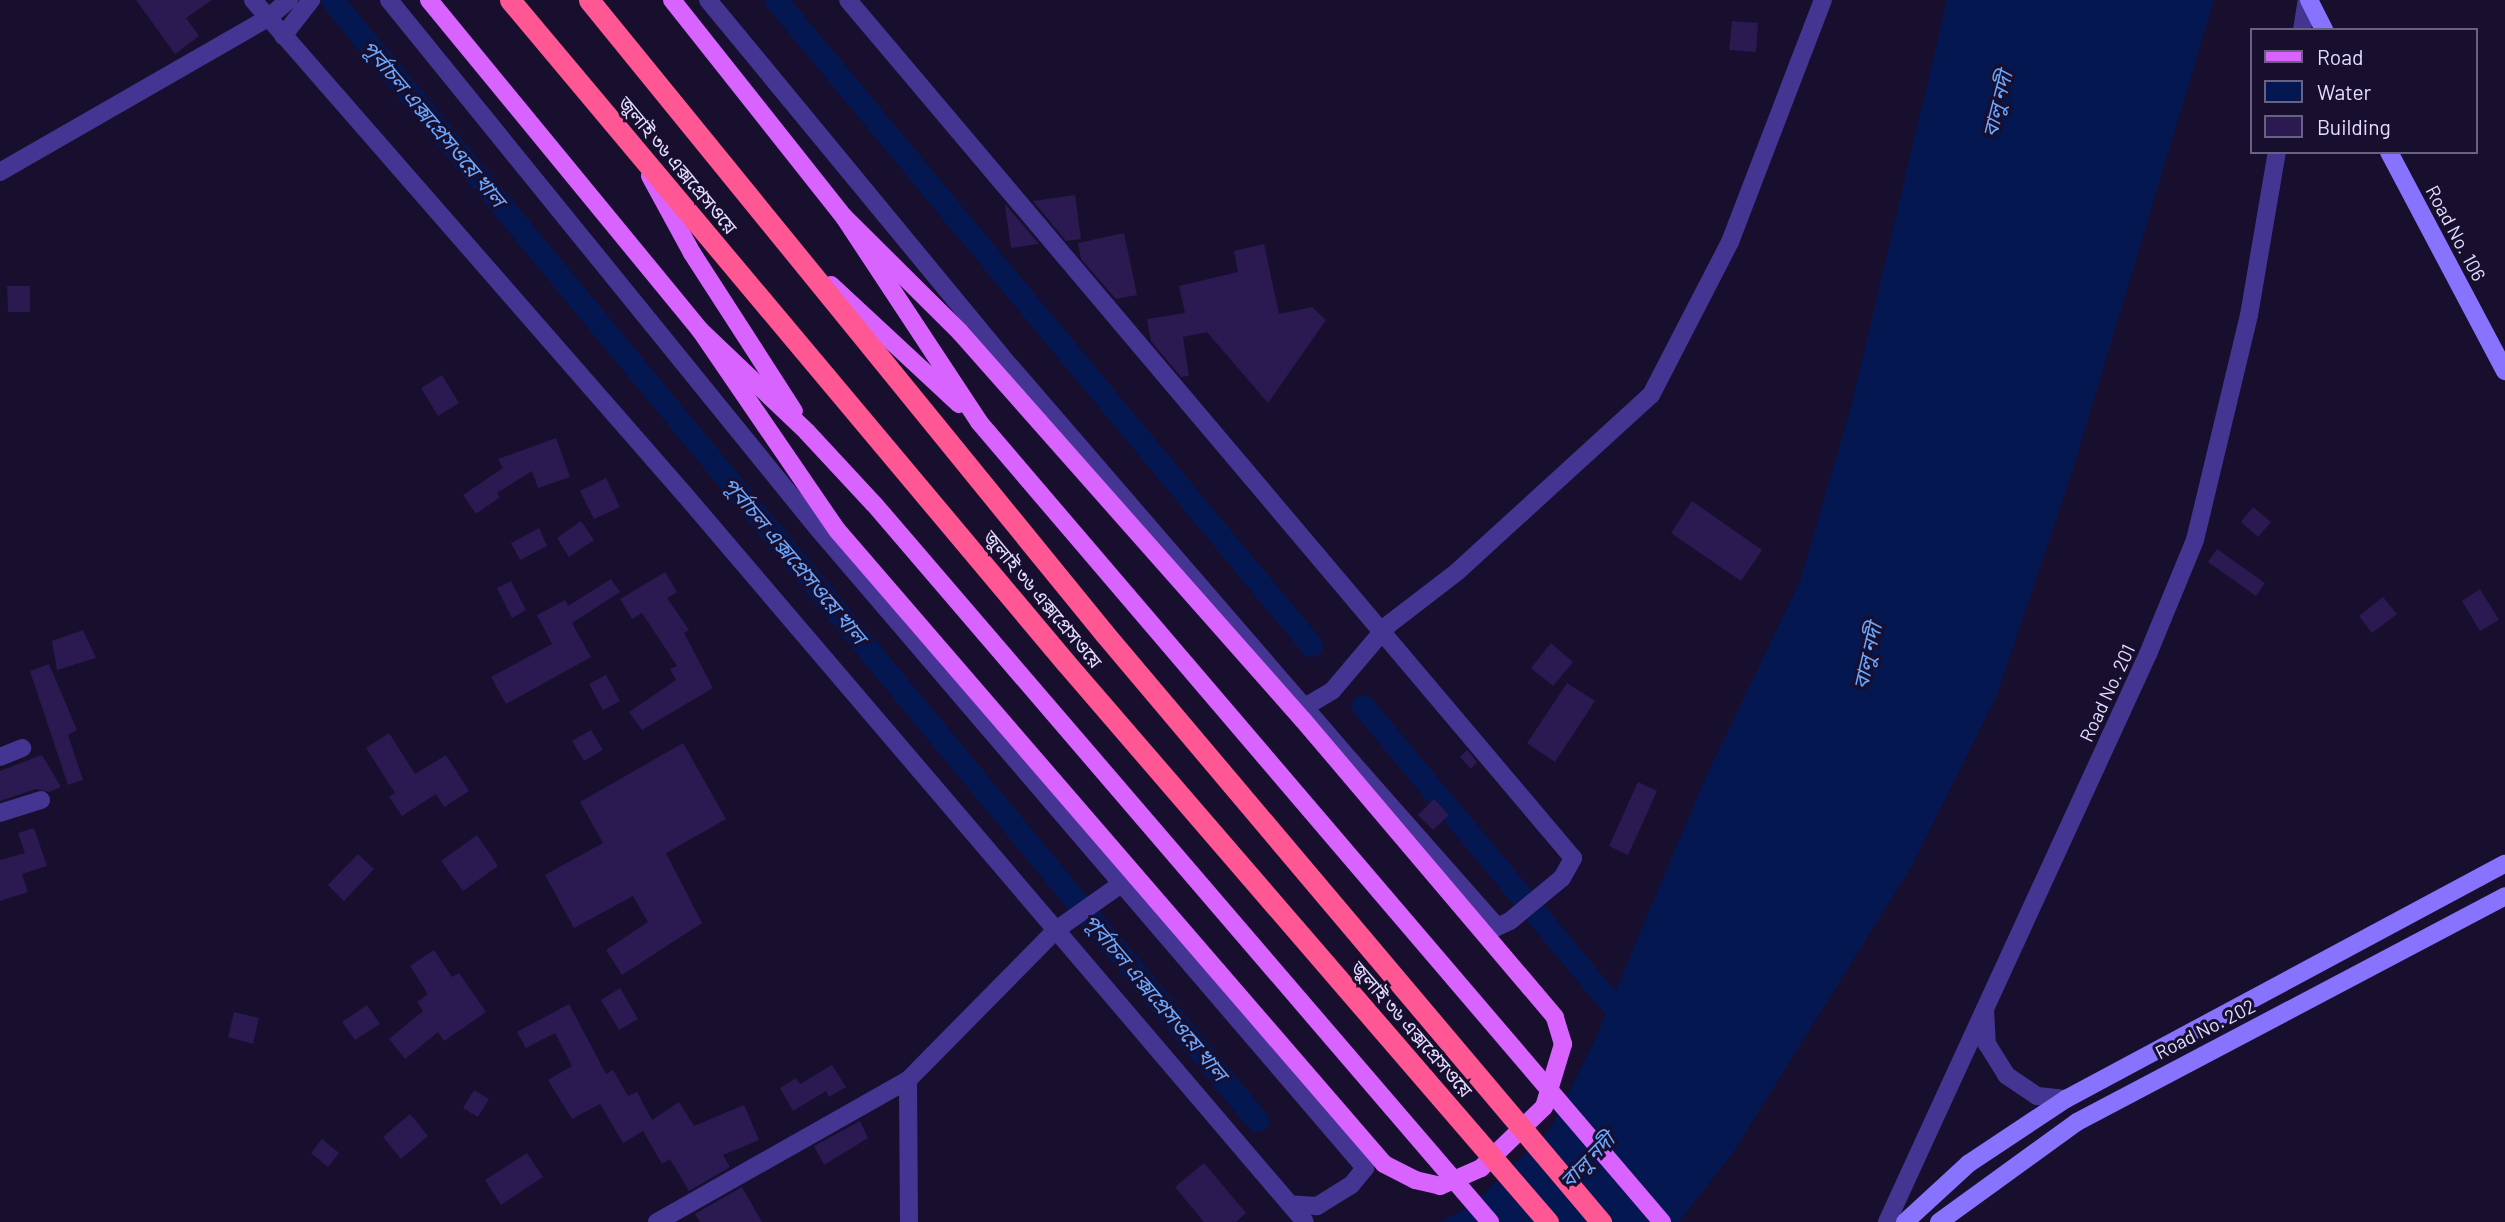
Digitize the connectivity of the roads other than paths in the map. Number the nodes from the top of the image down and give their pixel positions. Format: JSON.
{"nodes":[{"id":1,"x":253,"y":0,"type":"edge"},
{"id":2,"x":311,"y":0,"type":"edge"},
{"id":3,"x":389,"y":0,"type":"edge"},
{"id":4,"x":429,"y":0,"type":"edge"},
{"id":5,"x":510,"y":0,"type":"edge"},
{"id":6,"x":589,"y":0,"type":"edge"},
{"id":7,"x":672,"y":0,"type":"edge"},
{"id":8,"x":708,"y":0,"type":"edge"},
{"id":9,"x":848,"y":0,"type":"edge"},
{"id":10,"x":1823,"y":0,"type":"edge"},
{"id":11,"x":2308,"y":0,"type":"edge"},
{"id":12,"x":280,"y":8,"type":"edge"},
{"id":13,"x":2302,"y":28,"type":"edge"},
{"id":14,"x":2323,"y":28,"type":"edge"},
{"id":15,"x":283,"y":36,"type":"junction"},
{"id":16,"x":636,"y":151,"type":"junction"},
{"id":17,"x":2277,"y":154,"type":"edge"},
{"id":18,"x":2390,"y":154,"type":"edge"},
{"id":19,"x":0,"y":172,"type":"edge"},
{"id":20,"x":844,"y":217,"type":"junction"},
{"id":21,"x":800,"y":257,"type":"junction"},
{"id":22,"x":700,"y":330,"type":"junction"},
{"id":23,"x":2505,"y":371,"type":"edge"},
{"id":24,"x":979,"y":422,"type":"junction"},
{"id":25,"x":807,"y":432,"type":"junction"},
{"id":26,"x":1382,"y":632,"type":"junction"},
{"id":27,"x":1297,"y":706,"type":"junction"},
{"id":28,"x":22,"y":748,"type":"dead end"},
{"id":29,"x":0,"y":757,"type":"edge"},
{"id":30,"x":41,"y":800,"type":"dead end"},
{"id":31,"x":0,"y":813,"type":"edge"},
{"id":32,"x":2505,"y":864,"type":"edge"},
{"id":33,"x":1128,"y":879,"type":"junction"},
{"id":34,"x":2505,"y":896,"type":"edge"},
{"id":35,"x":1061,"y":925,"type":"junction"},
{"id":36,"x":1986,"y":1002,"type":"junction"},
{"id":37,"x":908,"y":1080,"type":"junction"},
{"id":38,"x":2066,"y":1099,"type":"junction"},
{"id":39,"x":2077,"y":1122,"type":"junction"},
{"id":40,"x":1297,"y":1212,"type":"edge"},
{"id":41,"x":657,"y":1222,"type":"edge"},
{"id":42,"x":909,"y":1222,"type":"edge"},
{"id":43,"x":1490,"y":1222,"type":"edge"},
{"id":44,"x":1548,"y":1222,"type":"edge"},
{"id":45,"x":1601,"y":1222,"type":"edge"},
{"id":46,"x":1662,"y":1222,"type":"edge"},
{"id":47,"x":1887,"y":1222,"type":"edge"},
{"id":48,"x":1905,"y":1222,"type":"edge"},
{"id":49,"x":1939,"y":1222,"type":"edge"}],
"edges":[{"from":1,"to":12,"type":"street"},
{"from":2,"to":15,"type":"street"},
{"from":3,"to":33,"type":"street"},
{"from":4,"to":22,"type":"main road"},
{"from":5,"to":16,"type":"highway","name":"জুলাই ৩৬ এক্সপ্রেসওয়ে"},
{"from":6,"to":21,"type":"highway","name":"জুলাই ৩৬ এক্সপ্রেসওয়ে"},
{"from":7,"to":20,"type":"main road"},
{"from":8,"to":27,"type":"street"},
{"from":9,"to":26,"type":"street"},
{"from":10,"to":26,"type":"street"},
{"from":11,"to":13,"type":"street"},
{"from":11,"to":14,"type":"street"},
{"from":12,"to":15,"type":"street"},
{"from":12,"to":19,"type":"street"},
{"from":15,"to":35,"type":"street"},
{"from":16,"to":25,"type":"main road"},
{"from":16,"to":44,"type":"highway","name":"জুলাই ৩৬ এক্সপ্রেসওয়ে"},
{"from":17,"to":36,"type":"street","name":"Road No. 201"},
{"from":18,"to":23,"type":"street","name":"Road No. 106"},
{"from":20,"to":24,"type":"main road"},
{"from":20,"to":27,"type":"main road"},
{"from":21,"to":24,"type":"main road"},
{"from":21,"to":45,"type":"highway","name":"জুলাই ৩৬ এক্সপ্রেসওয়ে"},
{"from":22,"to":25,"type":"main road"},
{"from":22,"to":33,"type":"main road"},
{"from":24,"to":46,"type":"main road"},
{"from":25,"to":43,"type":"main road"},
{"from":26,"to":27,"type":"street"},
{"from":26,"to":27,"type":"street"},
{"from":27,"to":33,"type":"main road"},
{"from":28,"to":29,"type":"street"},
{"from":30,"to":31,"type":"street"},
{"from":32,"to":38,"type":"street","name":"Road No. 202"},
{"from":33,"to":35,"type":"street"},
{"from":33,"to":40,"type":"street"},
{"from":34,"to":39,"type":"street","name":"Road No. 202"},
{"from":35,"to":37,"type":"street"},
{"from":35,"to":40,"type":"street"},
{"from":36,"to":38,"type":"street"},
{"from":36,"to":47,"type":"street","name":"Road No. 201"},
{"from":37,"to":41,"type":"street"},
{"from":37,"to":42,"type":"street"},
{"from":38,"to":39,"type":"street"},
{"from":38,"to":48,"type":"street"},
{"from":39,"to":49,"type":"street","name":"Road No. 202"}]}
